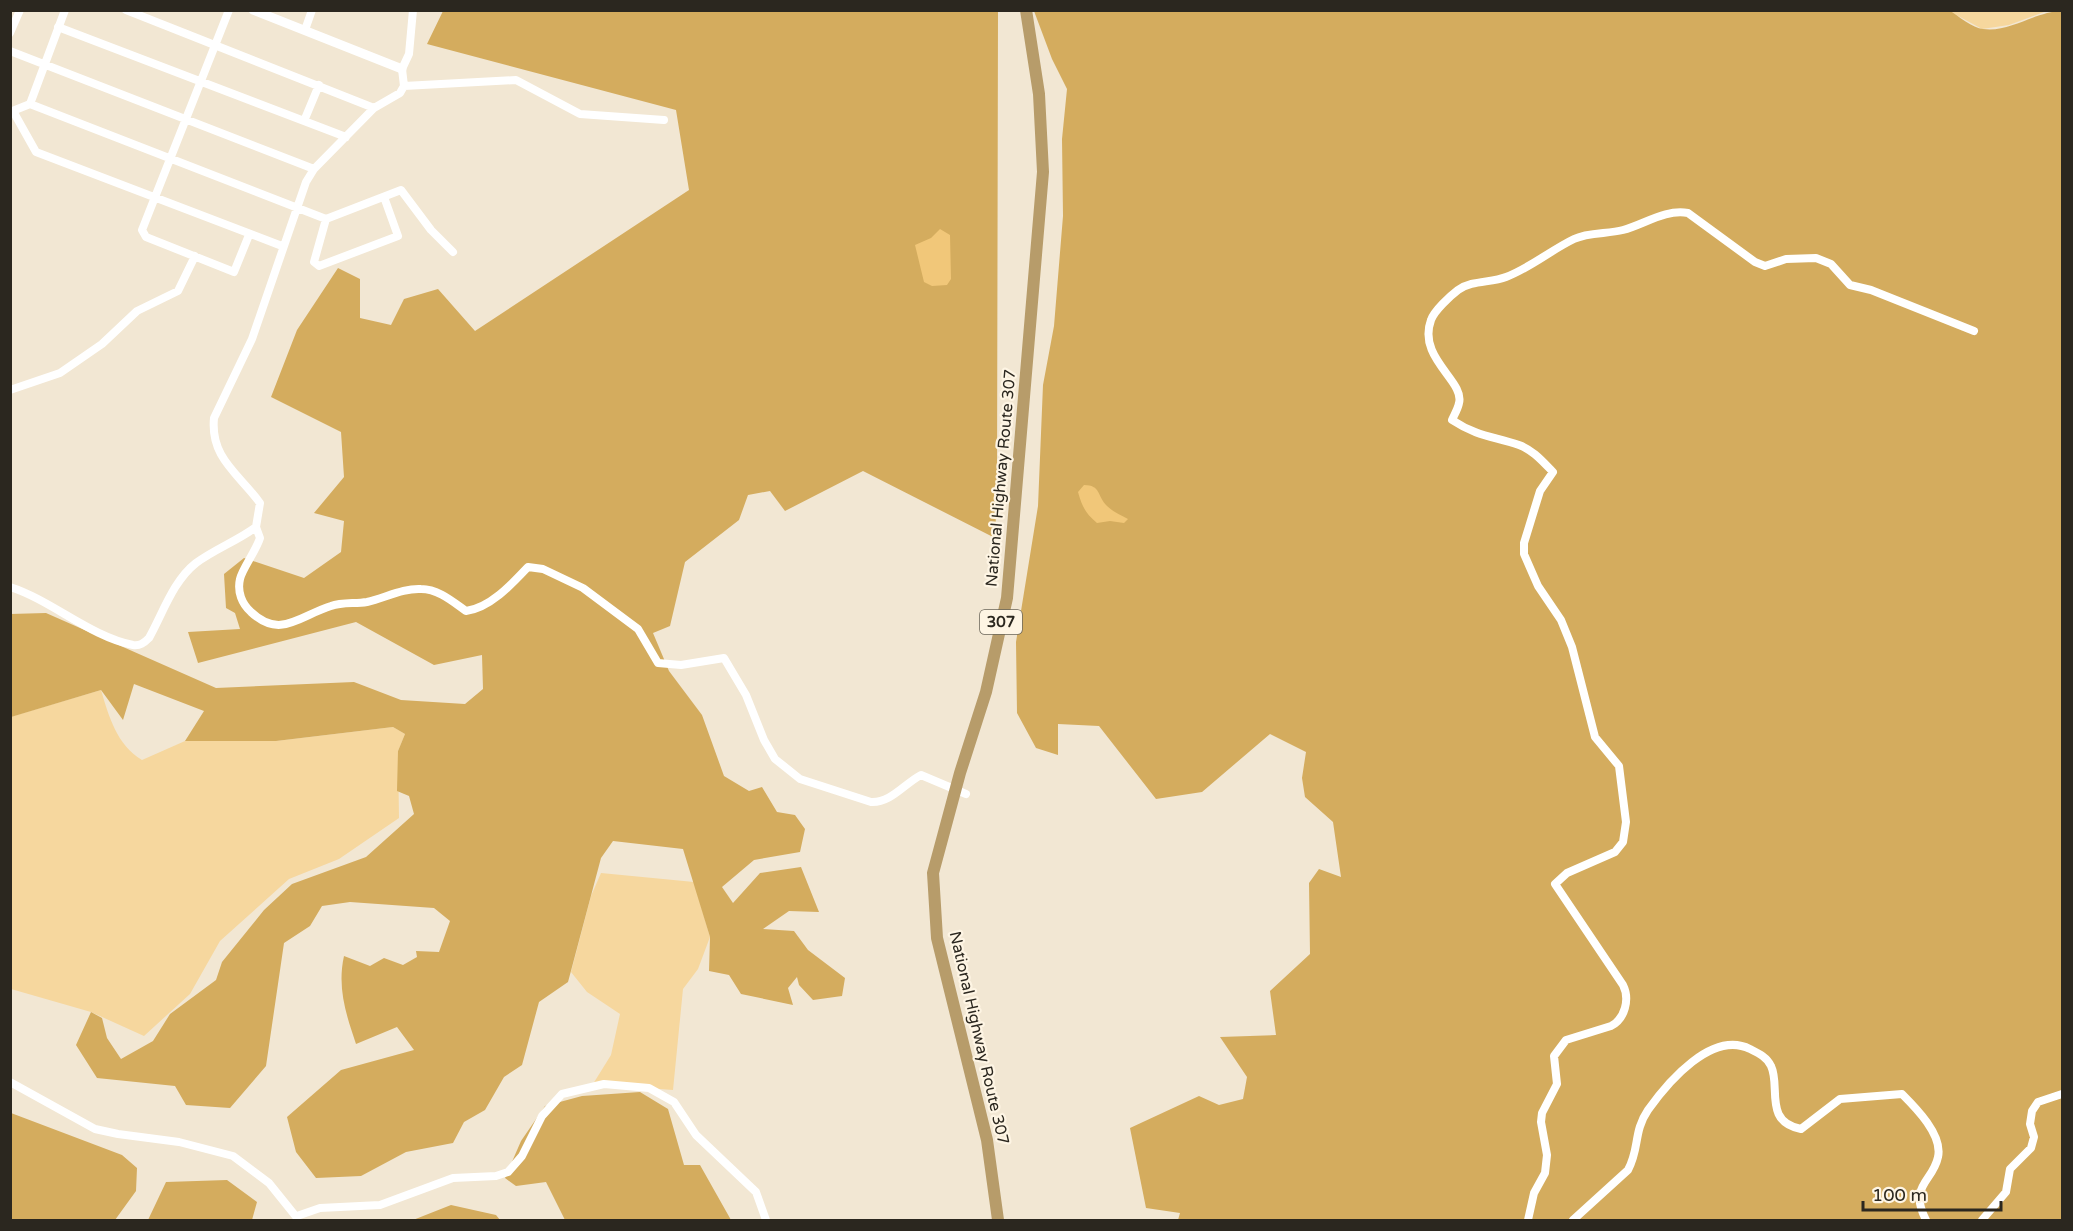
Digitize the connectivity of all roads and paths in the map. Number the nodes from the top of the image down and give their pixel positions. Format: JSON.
{"nodes":[{"id":1,"x":20,"y":10,"type":"edge"},
{"id":2,"x":65,"y":10,"type":"edge"},
{"id":3,"x":126,"y":10,"type":"edge"},
{"id":4,"x":228,"y":10,"type":"edge"},
{"id":5,"x":253,"y":10,"type":"edge"},
{"id":6,"x":312,"y":10,"type":"edge"},
{"id":7,"x":413,"y":10,"type":"edge"},
{"id":8,"x":1026,"y":10,"type":"edge"},
{"id":9,"x":58,"y":27,"type":"junction"},
{"id":10,"x":305,"y":30,"type":"junction"},
{"id":11,"x":10,"y":33,"type":"edge"},
{"id":12,"x":215,"y":44,"type":"junction"},
{"id":13,"x":10,"y":51,"type":"edge"},
{"id":14,"x":44,"y":66,"type":"junction"},
{"id":15,"x":402,"y":69,"type":"junction"},
{"id":16,"x":200,"y":82,"type":"junction"},
{"id":17,"x":319,"y":84,"type":"junction"},
{"id":18,"x":404,"y":86,"type":"junction"},
{"id":19,"x":30,"y":104,"type":"junction"},
{"id":20,"x":374,"y":108,"type":"junction"},
{"id":21,"x":12,"y":111,"type":"edge"},
{"id":22,"x":186,"y":119,"type":"junction"},
{"id":23,"x":304,"y":120,"type":"junction"},
{"id":24,"x":664,"y":120,"type":"dead end"},
{"id":25,"x":346,"y":137,"type":"junction"},
{"id":26,"x":171,"y":159,"type":"junction"},
{"id":27,"x":314,"y":169,"type":"junction"},
{"id":28,"x":384,"y":197,"type":"junction"},
{"id":29,"x":155,"y":198,"type":"junction"},
{"id":30,"x":297,"y":206,"type":"junction"},
{"id":31,"x":326,"y":219,"type":"junction"},
{"id":32,"x":249,"y":235,"type":"junction"},
{"id":33,"x":282,"y":246,"type":"junction"},
{"id":34,"x":453,"y":252,"type":"dead end"},
{"id":35,"x":195,"y":256,"type":"junction"},
{"id":36,"x":1974,"y":331,"type":"dead end"},
{"id":37,"x":10,"y":390,"type":"edge"},
{"id":38,"x":256,"y":527,"type":"junction"},
{"id":39,"x":10,"y":587,"type":"edge"},
{"id":40,"x":961,"y":791,"type":"junction"},
{"id":41,"x":10,"y":1082,"type":"edge"},
{"id":42,"x":2062,"y":1094,"type":"edge"},
{"id":43,"x":298,"y":1219,"type":"edge"},
{"id":44,"x":766,"y":1221,"type":"edge"},
{"id":45,"x":998,"y":1221,"type":"edge"},
{"id":46,"x":1528,"y":1221,"type":"edge"},
{"id":47,"x":1573,"y":1221,"type":"edge"},
{"id":48,"x":1926,"y":1221,"type":"edge"},
{"id":49,"x":1982,"y":1221,"type":"edge"}],
"edges":[{"from":1,"to":11,"type":"street"},
{"from":2,"to":9,"type":"street"},
{"from":3,"to":12,"type":"street"},
{"from":4,"to":12,"type":"street"},
{"from":5,"to":10,"type":"street"},
{"from":6,"to":10,"type":"street"},
{"from":7,"to":15,"type":"street"},
{"from":8,"to":40,"type":"highway","name":"National Highway Route 307","number":"307"},
{"from":9,"to":14,"type":"street"},
{"from":9,"to":16,"type":"street"},
{"from":10,"to":15,"type":"street"},
{"from":12,"to":16,"type":"street"},
{"from":12,"to":17,"type":"street"},
{"from":13,"to":14,"type":"street"},
{"from":14,"to":19,"type":"street"},
{"from":14,"to":22,"type":"street"},
{"from":15,"to":18,"type":"street"},
{"from":16,"to":22,"type":"street"},
{"from":16,"to":23,"type":"street"},
{"from":17,"to":20,"type":"street"},
{"from":17,"to":23,"type":"street"},
{"from":18,"to":20,"type":"street"},
{"from":18,"to":24,"type":"street"},
{"from":19,"to":21,"type":"street"},
{"from":19,"to":26,"type":"street"},
{"from":20,"to":25,"type":"street"},
{"from":21,"to":29,"type":"street"},
{"from":22,"to":26,"type":"street"},
{"from":22,"to":27,"type":"street"},
{"from":23,"to":25,"type":"street"},
{"from":25,"to":27,"type":"street"},
{"from":26,"to":29,"type":"street"},
{"from":26,"to":30,"type":"street"},
{"from":27,"to":30,"type":"street"},
{"from":28,"to":31,"type":"street"},
{"from":28,"to":31,"type":"street"},
{"from":28,"to":34,"type":"street"},
{"from":29,"to":32,"type":"street"},
{"from":29,"to":35,"type":"street"},
{"from":30,"to":31,"type":"street"},
{"from":30,"to":33,"type":"street"},
{"from":32,"to":33,"type":"street"},
{"from":32,"to":35,"type":"street"},
{"from":33,"to":38,"type":"street"},
{"from":35,"to":37,"type":"street"},
{"from":36,"to":46,"type":"street"},
{"from":38,"to":39,"type":"street"},
{"from":38,"to":40,"type":"street"},
{"from":40,"to":45,"type":"highway","name":"National Highway Route 307","number":"307"},
{"from":41,"to":43,"type":"street"},
{"from":42,"to":49,"type":"street"},
{"from":43,"to":44,"type":"street"},
{"from":47,"to":48,"type":"street"}]}
